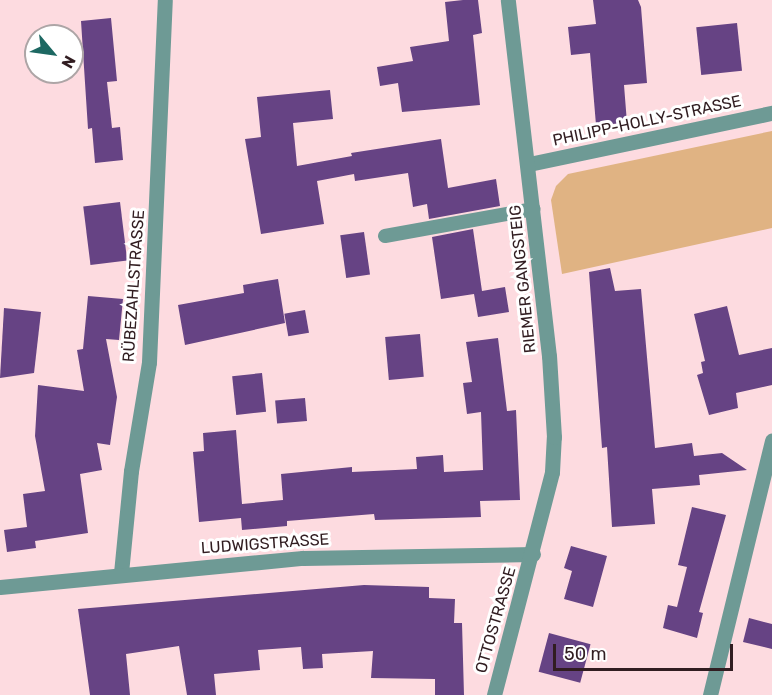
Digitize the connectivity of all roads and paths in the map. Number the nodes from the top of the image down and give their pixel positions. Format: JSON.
{"nodes":[{"id":1,"x":165,"y":0,"type":"edge"},
{"id":2,"x":508,"y":0,"type":"edge"},
{"id":3,"x":772,"y":113,"type":"edge"},
{"id":4,"x":529,"y":164,"type":"junction"},
{"id":5,"x":534,"y":209,"type":"junction"},
{"id":6,"x":385,"y":237,"type":"dead end"},
{"id":7,"x":772,"y":440,"type":"edge"},
{"id":8,"x":533,"y":554,"type":"junction"},
{"id":9,"x":121,"y":573,"type":"junction"},
{"id":10,"x":0,"y":587,"type":"edge"},
{"id":11,"x":494,"y":695,"type":"edge"},
{"id":12,"x":710,"y":695,"type":"edge"}],
"edges":[{"from":1,"to":9,"type":"street","name":"RÜBEZAHLSTRASSE"},
{"from":2,"to":4,"type":"street","name":"RIEMER GANGSTEIG"},
{"from":3,"to":4,"type":"street","name":"PHILIPP-HOLLY-STRASSE"},
{"from":4,"to":5,"type":"street","name":"RIEMER GANGSTEIG"},
{"from":5,"to":6,"type":"lane"},
{"from":5,"to":8,"type":"street","name":"RIEMER GANGSTEIG"},
{"from":7,"to":12,"type":"street"},
{"from":8,"to":9,"type":"street","name":"LUDWIGSTRASSE"},
{"from":8,"to":11,"type":"street","name":"OTTOSTRASSE"},
{"from":9,"to":10,"type":"street","name":"LUDWIGSTRASSE"}]}
